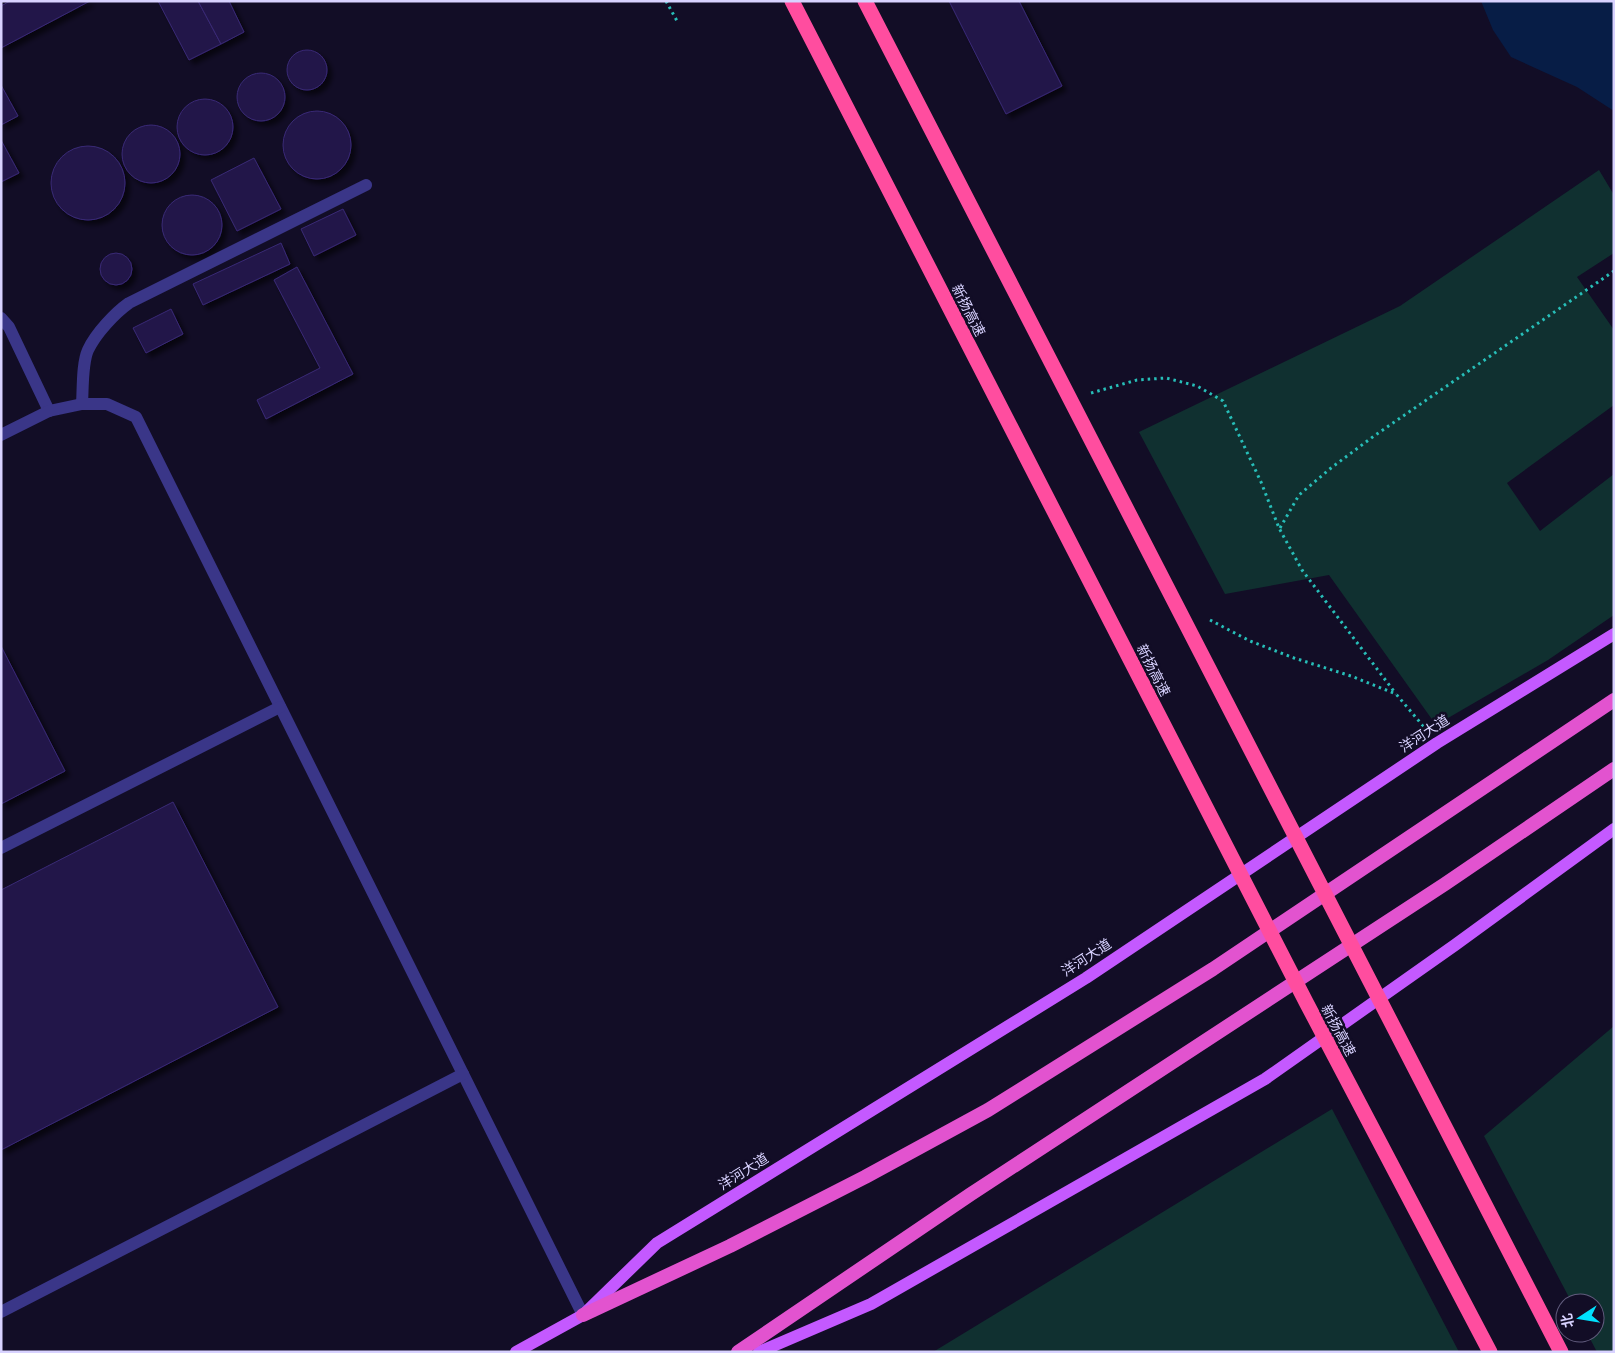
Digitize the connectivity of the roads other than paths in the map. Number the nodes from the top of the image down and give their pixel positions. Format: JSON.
{"nodes":[{"id":1,"x":792,"y":1,"type":"edge"},
{"id":2,"x":865,"y":1,"type":"edge"},
{"id":3,"x":366,"y":185,"type":"dead end"},
{"id":4,"x":1,"y":318,"type":"edge"},
{"id":5,"x":82,"y":404,"type":"junction"},
{"id":6,"x":49,"y":411,"type":"junction"},
{"id":7,"x":1,"y":435,"type":"edge"},
{"id":8,"x":1614,"y":634,"type":"edge"},
{"id":9,"x":1614,"y":700,"type":"edge"},
{"id":10,"x":280,"y":707,"type":"junction"},
{"id":11,"x":1614,"y":769,"type":"edge"},
{"id":12,"x":1614,"y":829,"type":"edge"},
{"id":13,"x":1,"y":848,"type":"edge"},
{"id":14,"x":463,"y":1074,"type":"junction"},
{"id":15,"x":1,"y":1312,"type":"edge"},
{"id":16,"x":584,"y":1315,"type":"junction"},
{"id":17,"x":516,"y":1352,"type":"edge"},
{"id":18,"x":738,"y":1352,"type":"edge"},
{"id":19,"x":759,"y":1352,"type":"edge"},
{"id":20,"x":1490,"y":1352,"type":"edge"},
{"id":21,"x":1561,"y":1352,"type":"edge"}],
"edges":[{"from":1,"to":20,"type":"highway","name":"新扬高速"},
{"from":2,"to":21,"type":"highway"},
{"from":3,"to":5,"type":"lane"},
{"from":4,"to":6,"type":"lane"},
{"from":5,"to":6,"type":"lane"},
{"from":5,"to":10,"type":"lane"},
{"from":6,"to":7,"type":"lane"},
{"from":8,"to":16,"type":"main road","name":"洋河大道"},
{"from":9,"to":16,"type":"highway","name":"洋河大道"},
{"from":10,"to":13,"type":"lane"},
{"from":10,"to":14,"type":"lane"},
{"from":11,"to":18,"type":"highway"},
{"from":12,"to":19,"type":"main road"},
{"from":14,"to":15,"type":"lane"},
{"from":14,"to":16,"type":"lane"},
{"from":16,"to":17,"type":"main road","name":"洋河大道"}]}
